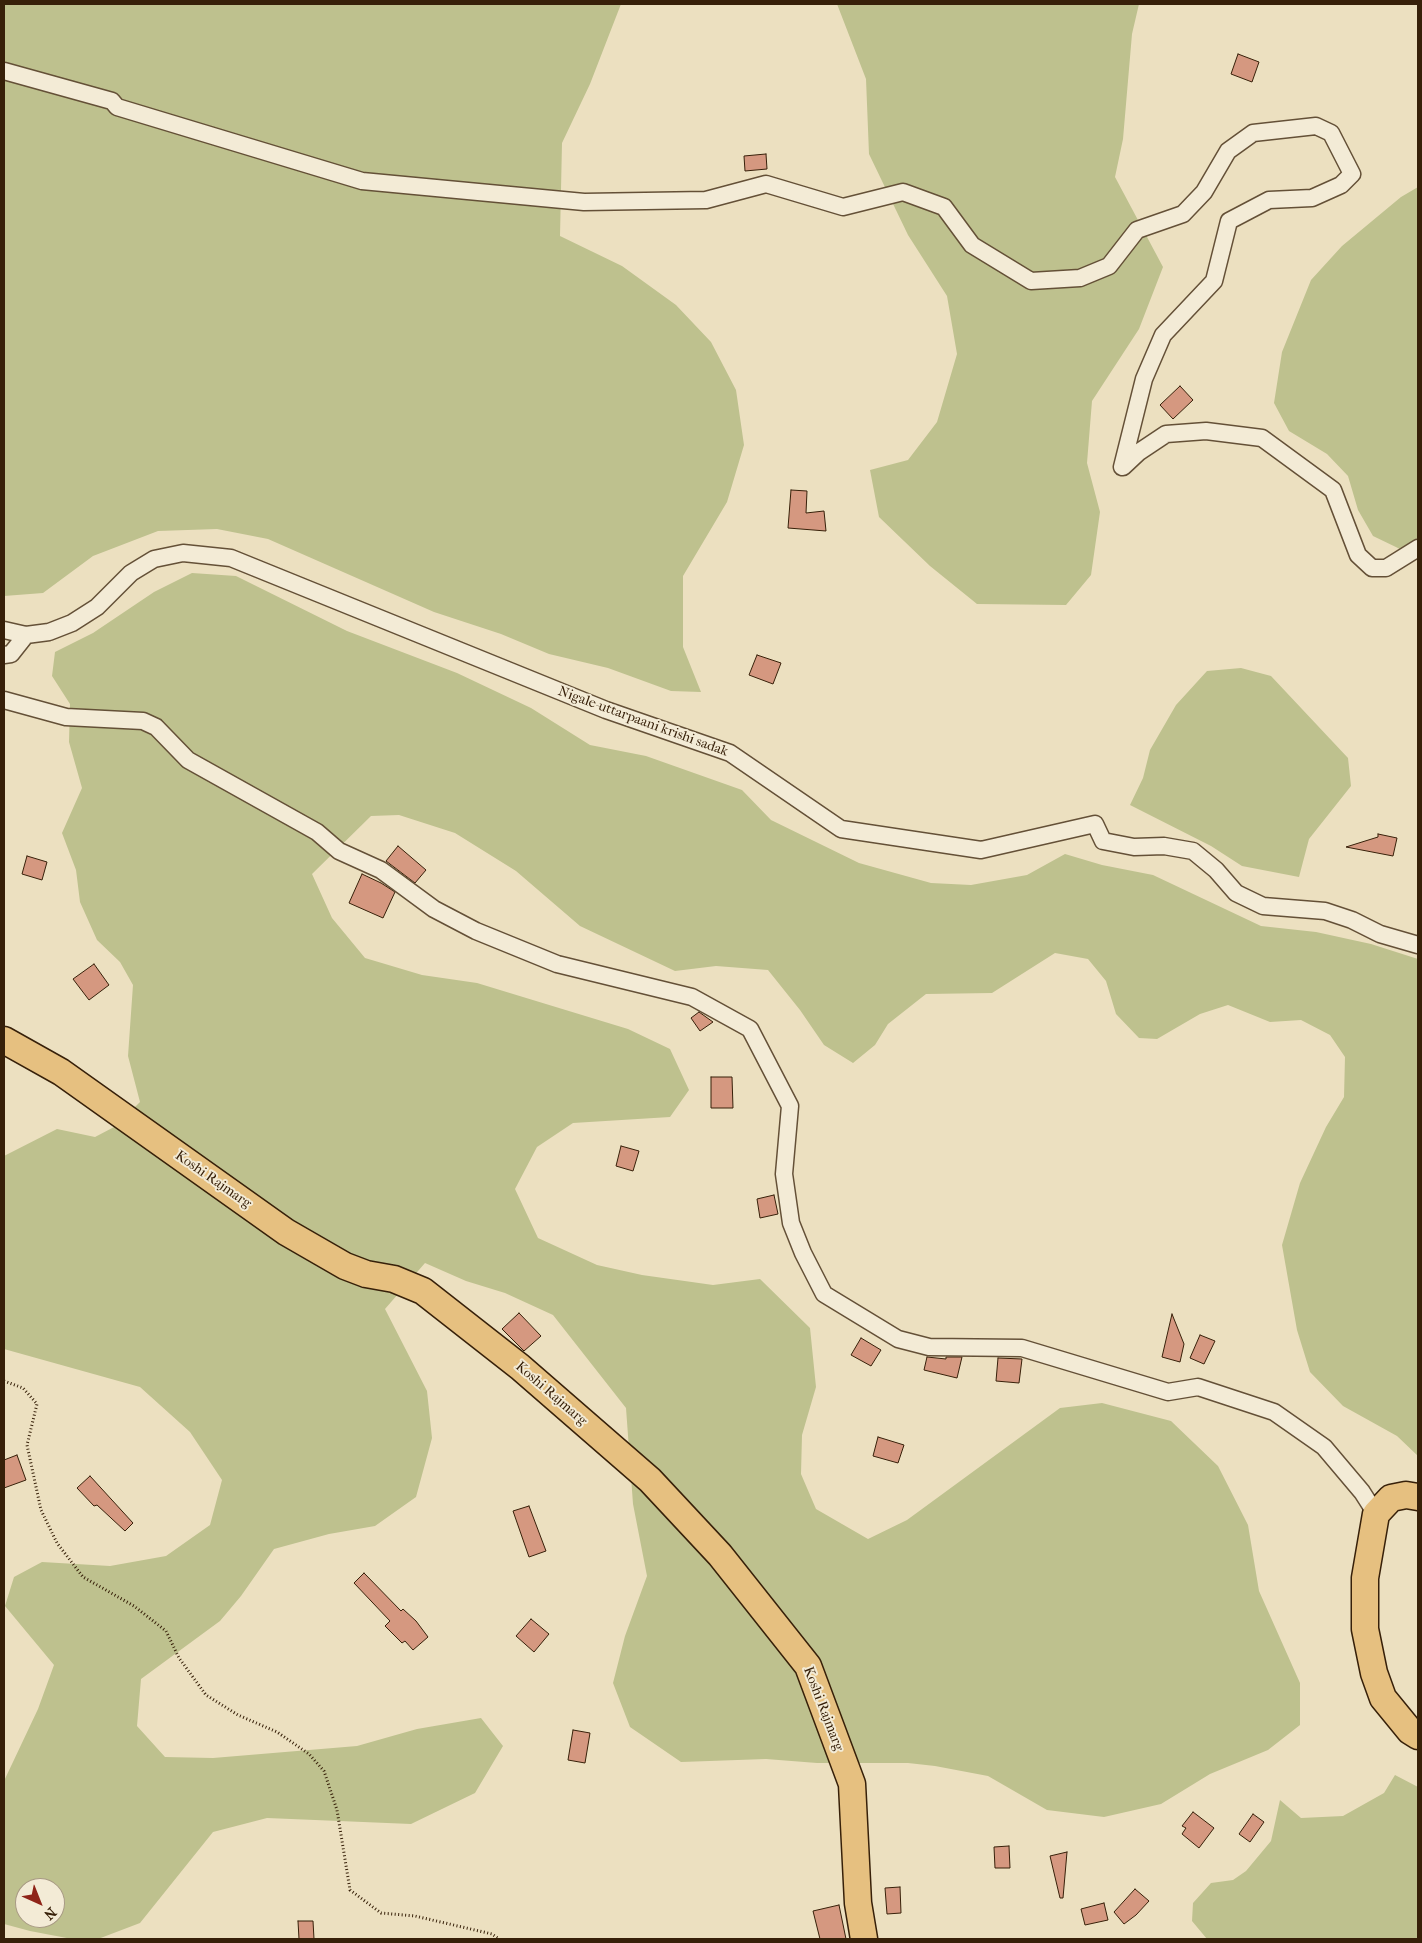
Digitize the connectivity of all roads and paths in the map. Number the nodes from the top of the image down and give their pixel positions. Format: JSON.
{"nodes":[{"id":1,"x":4,"y":71,"type":"edge"},
{"id":2,"x":1418,"y":548,"type":"edge"},
{"id":3,"x":4,"y":630,"type":"edge"},
{"id":4,"x":26,"y":635,"type":"junction"},
{"id":5,"x":4,"y":655,"type":"edge"},
{"id":6,"x":4,"y":700,"type":"edge"},
{"id":7,"x":1418,"y":945,"type":"edge"},
{"id":8,"x":4,"y":1040,"type":"edge"},
{"id":9,"x":4,"y":1381,"type":"edge"},
{"id":10,"x":1418,"y":1497,"type":"edge"},
{"id":11,"x":1376,"y":1514,"type":"junction"},
{"id":12,"x":1418,"y":1736,"type":"edge"},
{"id":13,"x":499,"y":1939,"type":"edge"},
{"id":14,"x":864,"y":1939,"type":"edge"}],
"edges":[{"from":1,"to":2,"type":"street"},
{"from":3,"to":4,"type":"street","name":"Nigale-uttarpaani krishi sadak"},
{"from":4,"to":5,"type":"street"},
{"from":4,"to":7,"type":"street","name":"Nigale-uttarpaani krishi sadak"},
{"from":6,"to":11,"type":"street"},
{"from":8,"to":14,"type":"main road","name":"Koshi Rajmarg"},
{"from":9,"to":13,"type":"path"},
{"from":10,"to":11,"type":"main road"},
{"from":11,"to":12,"type":"main road"}]}
